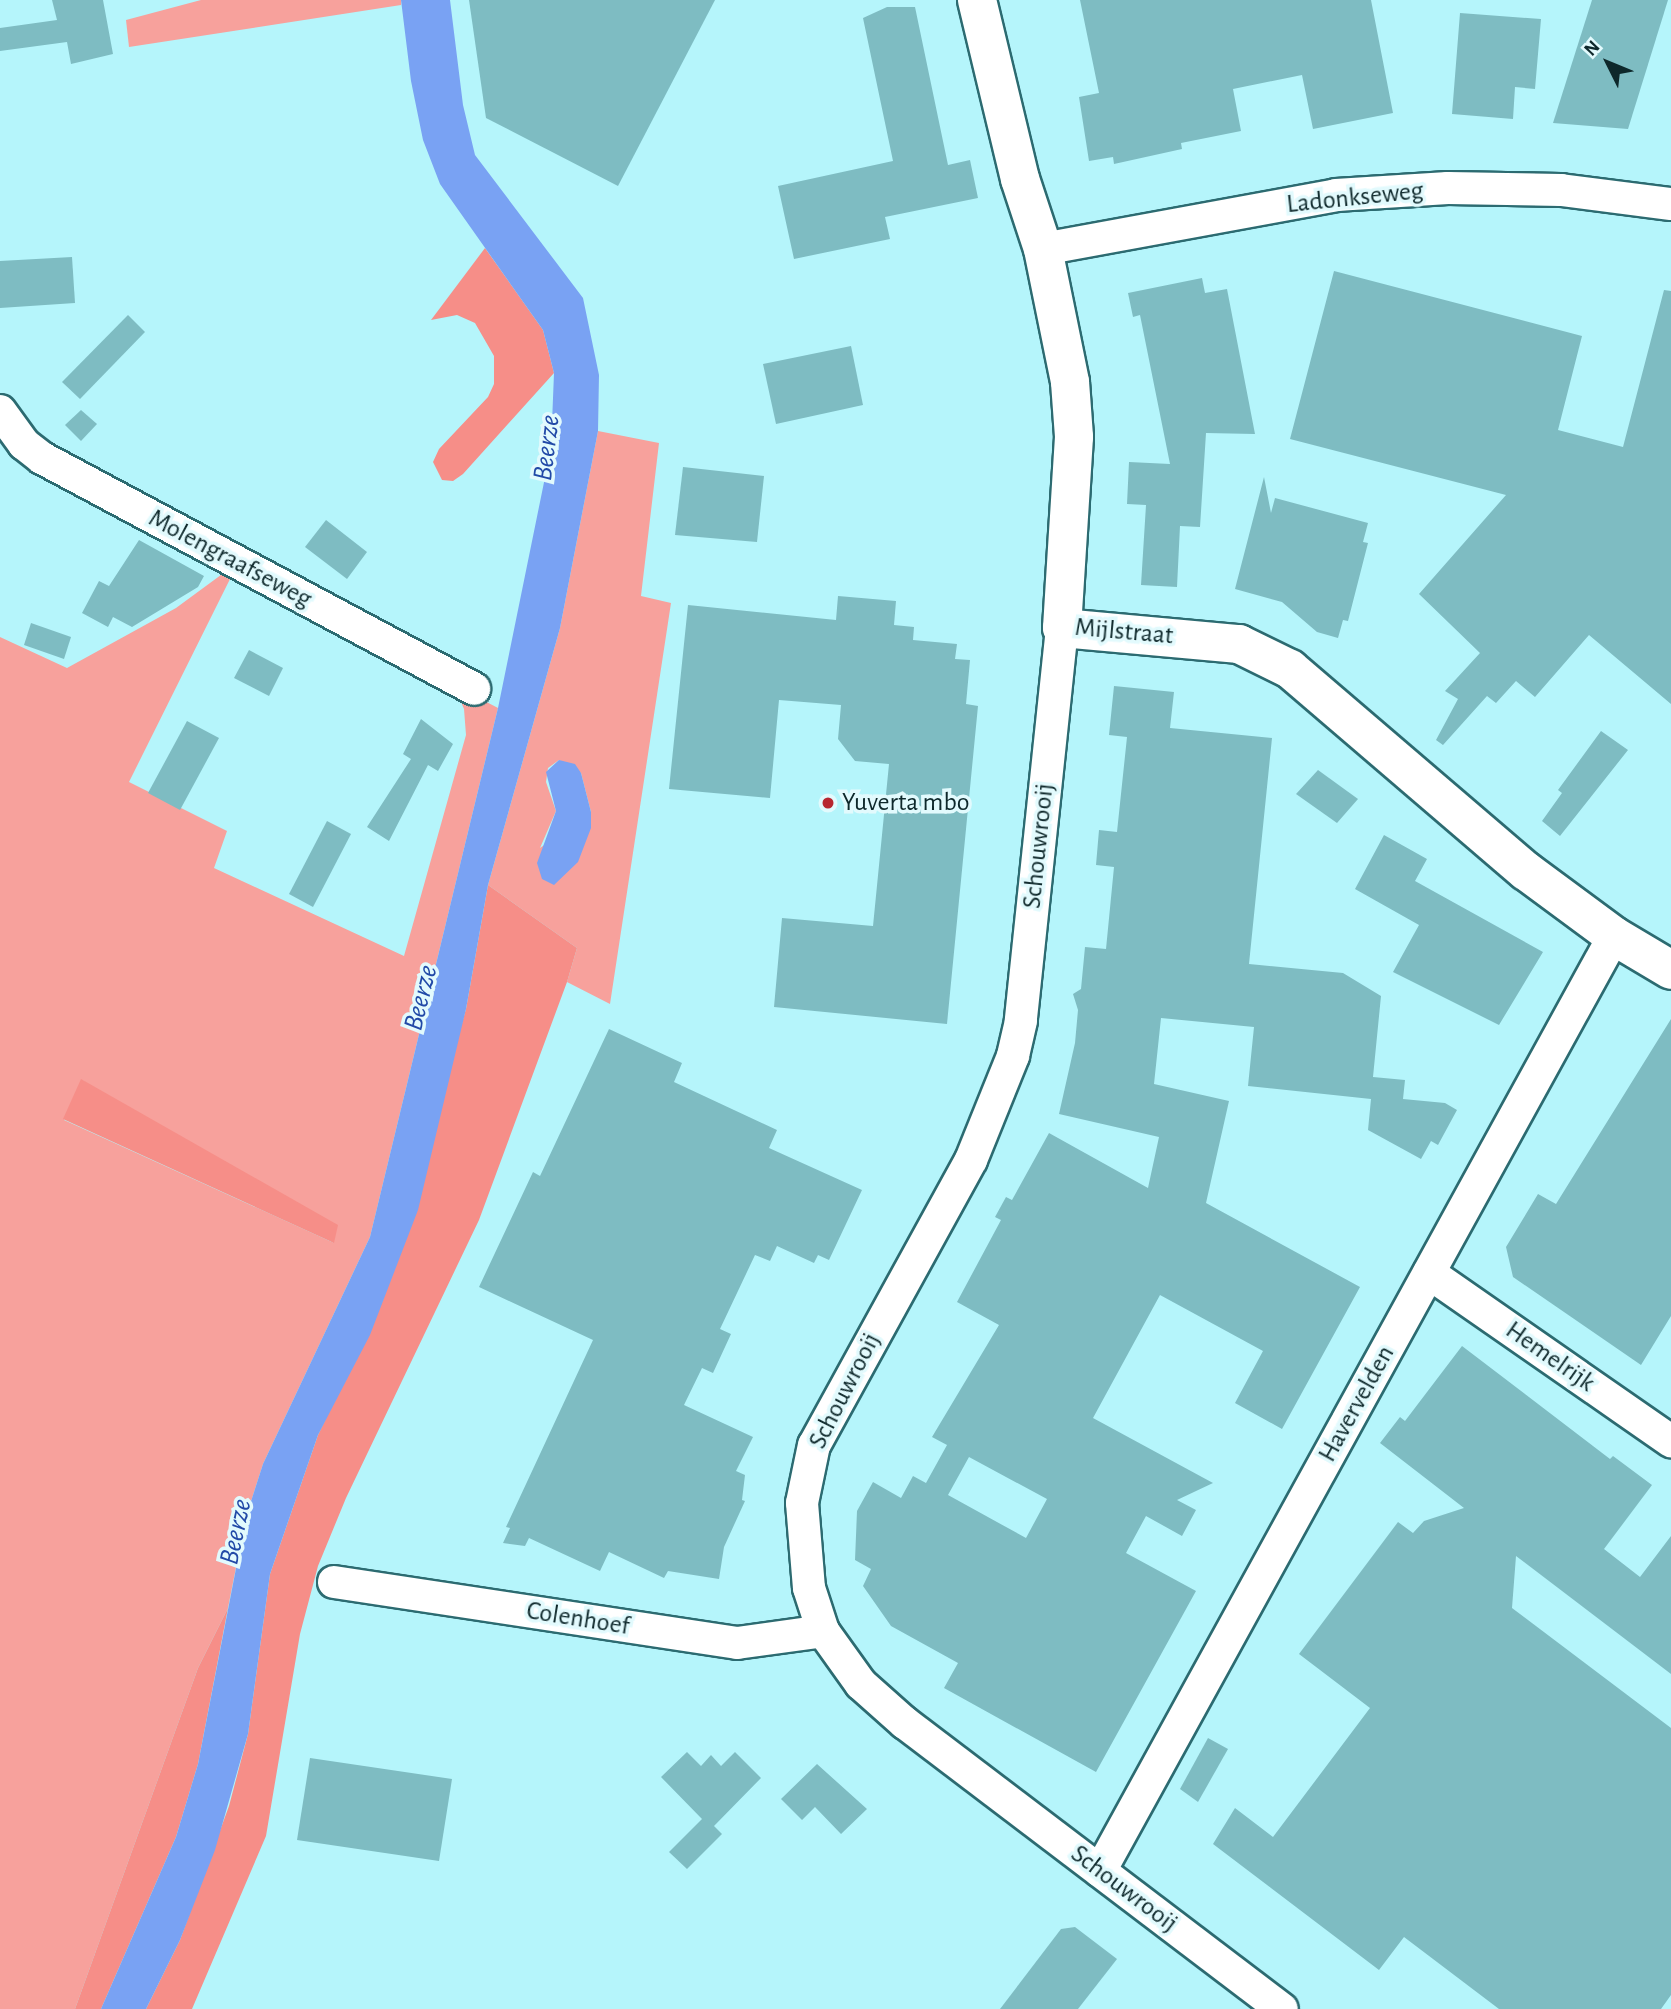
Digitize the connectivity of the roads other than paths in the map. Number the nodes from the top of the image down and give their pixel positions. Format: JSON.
{"nodes":[{"id":1,"x":977,"y":0,"type":"edge"},
{"id":2,"x":1671,"y":204,"type":"edge"},
{"id":3,"x":1042,"y":249,"type":"junction"},
{"id":4,"x":0,"y":411,"type":"edge"},
{"id":5,"x":1062,"y":628,"type":"junction"},
{"id":6,"x":474,"y":689,"type":"dead end"},
{"id":7,"x":1614,"y":936,"type":"junction"},
{"id":8,"x":1671,"y":970,"type":"edge"},
{"id":9,"x":1429,"y":1273,"type":"junction"},
{"id":10,"x":1671,"y":1441,"type":"edge"},
{"id":11,"x":334,"y":1582,"type":"dead end"},
{"id":12,"x":823,"y":1631,"type":"junction"},
{"id":13,"x":1100,"y":1871,"type":"junction"},
{"id":14,"x":1282,"y":2009,"type":"edge"}],
"edges":[{"from":1,"to":3,"type":"main road","name":"Mijlstraat"},
{"from":2,"to":3,"type":"street","name":"Ladonkseweg"},
{"from":3,"to":5,"type":"main road","name":"Mijlstraat"},
{"from":4,"to":6,"type":"street","name":"Molengraafseweg"},
{"from":5,"to":7,"type":"main road","name":"Mijlstraat"},
{"from":5,"to":12,"type":"street","name":"Schouwrooij"},
{"from":7,"to":8,"type":"main road","name":"Mijlstraat"},
{"from":7,"to":9,"type":"street","name":"Havervelden"},
{"from":9,"to":10,"type":"street","name":"Hemelrijk"},
{"from":9,"to":13,"type":"street","name":"Havervelden"},
{"from":11,"to":12,"type":"street","name":"Colenhoef"},
{"from":12,"to":13,"type":"street","name":"Schouwrooij"},
{"from":13,"to":14,"type":"street","name":"Schouwrooij"}]}
